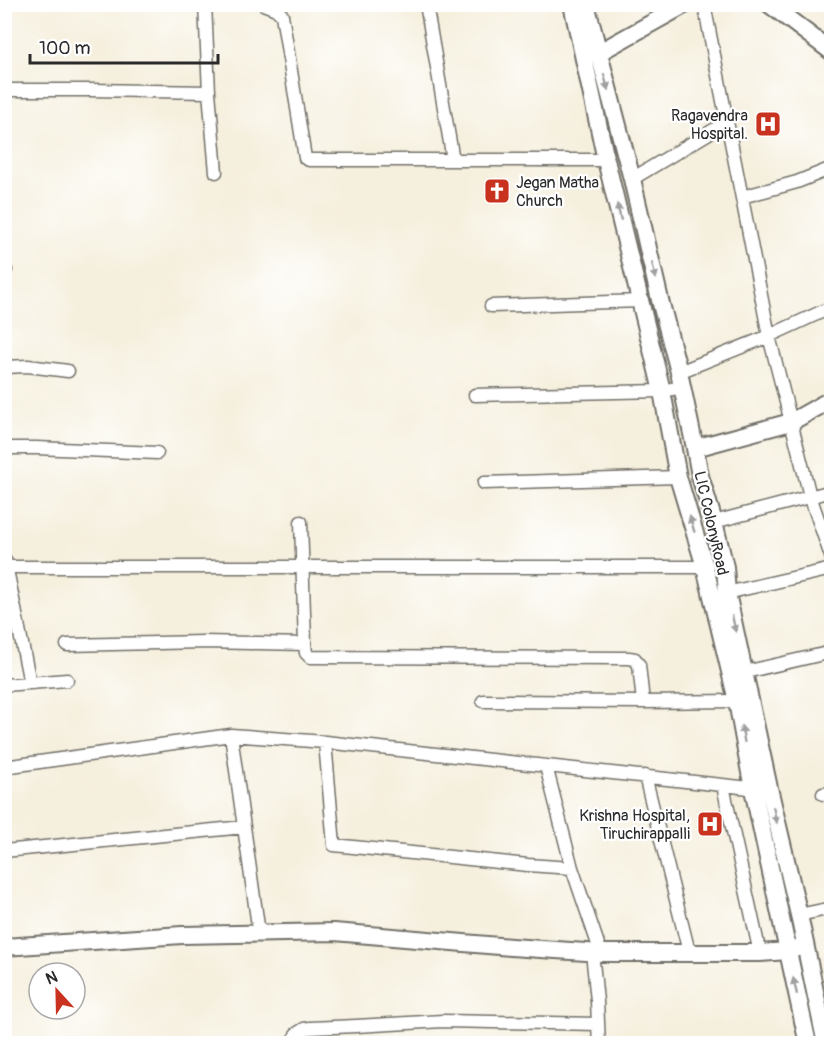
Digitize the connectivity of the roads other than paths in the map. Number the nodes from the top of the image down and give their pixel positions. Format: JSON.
{"nodes":[{"id":1,"x":205,"y":4,"type":"edge"},
{"id":2,"x":263,"y":4,"type":"edge"},
{"id":3,"x":426,"y":4,"type":"edge"},
{"id":4,"x":572,"y":4,"type":"edge"},
{"id":5,"x":586,"y":4,"type":"edge"},
{"id":6,"x":686,"y":4,"type":"edge"},
{"id":7,"x":704,"y":4,"type":"edge"},
{"id":8,"x":769,"y":4,"type":"edge"},
{"id":9,"x":831,"y":52,"type":"edge"},
{"id":10,"x":598,"y":53,"type":"junction"},
{"id":11,"x":4,"y":90,"type":"edge"},
{"id":12,"x":209,"y":93,"type":"junction"},
{"id":13,"x":727,"y":122,"type":"junction"},
{"id":14,"x":453,"y":160,"type":"junction"},
{"id":15,"x":606,"y":160,"type":"junction"},
{"id":16,"x":831,"y":168,"type":"edge"},
{"id":17,"x":216,"y":172,"type":"dead end"},
{"id":18,"x":632,"y":179,"type":"junction"},
{"id":19,"x":742,"y":197,"type":"junction"},
{"id":20,"x":640,"y":301,"type":"junction"},
{"id":21,"x":491,"y":306,"type":"dead end"},
{"id":22,"x":831,"y":307,"type":"edge"},
{"id":23,"x":769,"y":336,"type":"junction"},
{"id":24,"x":4,"y":367,"type":"edge"},
{"id":25,"x":68,"y":371,"type":"dead end"},
{"id":26,"x":680,"y":379,"type":"junction"},
{"id":27,"x":662,"y":392,"type":"junction"},
{"id":28,"x":475,"y":395,"type":"dead end"},
{"id":29,"x":831,"y":399,"type":"edge"},
{"id":30,"x":791,"y":422,"type":"junction"},
{"id":31,"x":4,"y":448,"type":"edge"},
{"id":32,"x":695,"y":448,"type":"junction"},
{"id":33,"x":157,"y":453,"type":"dead end"},
{"id":34,"x":678,"y":477,"type":"junction"},
{"id":35,"x":484,"y":483,"type":"dead end"},
{"id":36,"x":831,"y":491,"type":"edge"},
{"id":37,"x":810,"y":496,"type":"junction"},
{"id":38,"x":301,"y":522,"type":"dead end"},
{"id":39,"x":714,"y":522,"type":"junction"},
{"id":40,"x":831,"y":560,"type":"edge"},
{"id":41,"x":6,"y":563,"type":"edge"},
{"id":42,"x":303,"y":566,"type":"junction"},
{"id":43,"x":705,"y":567,"type":"junction"},
{"id":44,"x":831,"y":569,"type":"edge"},
{"id":45,"x":720,"y":595,"type":"junction"},
{"id":46,"x":10,"y":608,"type":"edge"},
{"id":47,"x":305,"y":644,"type":"junction"},
{"id":48,"x":67,"y":645,"type":"dead end"},
{"id":49,"x":831,"y":652,"type":"edge"},
{"id":50,"x":745,"y":672,"type":"junction"},
{"id":51,"x":67,"y":680,"type":"dead end"},
{"id":52,"x":30,"y":683,"type":"junction"},
{"id":53,"x":4,"y":685,"type":"edge"},
{"id":54,"x":737,"y":701,"type":"junction"},
{"id":55,"x":483,"y":702,"type":"dead end"},
{"id":56,"x":643,"y":702,"type":"junction"},
{"id":57,"x":231,"y":735,"type":"junction"},
{"id":58,"x":326,"y":742,"type":"junction"},
{"id":59,"x":546,"y":766,"type":"junction"},
{"id":60,"x":4,"y":767,"type":"edge"},
{"id":61,"x":645,"y":776,"type":"junction"},
{"id":62,"x":723,"y":786,"type":"junction"},
{"id":63,"x":761,"y":789,"type":"junction"},
{"id":64,"x":244,"y":827,"type":"junction"},
{"id":65,"x":4,"y":851,"type":"edge"},
{"id":66,"x":572,"y":868,"type":"junction"},
{"id":67,"x":831,"y":908,"type":"edge"},
{"id":68,"x":799,"y":915,"type":"junction"},
{"id":69,"x":259,"y":933,"type":"junction"},
{"id":70,"x":804,"y":946,"type":"junction"},
{"id":71,"x":4,"y":947,"type":"edge"},
{"id":72,"x":788,"y":951,"type":"junction"},
{"id":73,"x":689,"y":952,"type":"junction"},
{"id":74,"x":597,"y":953,"type":"junction"},
{"id":75,"x":760,"y":953,"type":"junction"},
{"id":76,"x":598,"y":1024,"type":"junction"},
{"id":77,"x":295,"y":1044,"type":"edge"},
{"id":78,"x":598,"y":1044,"type":"edge"},
{"id":79,"x":808,"y":1044,"type":"edge"},
{"id":80,"x":826,"y":1044,"type":"edge"}],
"edges":[{"from":1,"to":12,"type":"street"},
{"from":2,"to":14,"type":"street"},
{"from":3,"to":14,"type":"street"},
{"from":4,"to":15,"type":"main road","name":"LIC ColonyRoad"},
{"from":5,"to":10,"type":"main road","name":"LIC ColonyRoad"},
{"from":6,"to":10,"type":"main road"},
{"from":7,"to":13,"type":"street"},
{"from":8,"to":9,"type":"main road"},
{"from":10,"to":18,"type":"main road","name":"LIC ColonyRoad","one_way":true},
{"from":11,"to":12,"type":"street"},
{"from":12,"to":17,"type":"street"},
{"from":13,"to":18,"type":"street"},
{"from":13,"to":19,"type":"street"},
{"from":14,"to":15,"type":"street"},
{"from":20,"to":15,"type":"main road","name":"LIC ColonyRoad","one_way":true},
{"from":16,"to":19,"type":"street"},
{"from":18,"to":26,"type":"main road","name":"LIC ColonyRoad","one_way":true},
{"from":19,"to":23,"type":"street"},
{"from":20,"to":21,"type":"street"},
{"from":20,"to":27,"type":"main road","name":"LIC ColonyRoad"},
{"from":22,"to":23,"type":"street"},
{"from":23,"to":26,"type":"street"},
{"from":23,"to":30,"type":"street"},
{"from":24,"to":25,"type":"street"},
{"from":26,"to":27,"type":"street"},
{"from":26,"to":32,"type":"main road","name":"LIC ColonyRoad"},
{"from":27,"to":28,"type":"street"},
{"from":27,"to":34,"type":"main road","name":"LIC ColonyRoad"},
{"from":29,"to":30,"type":"main road"},
{"from":30,"to":32,"type":"main road"},
{"from":30,"to":37,"type":"street"},
{"from":31,"to":33,"type":"street"},
{"from":32,"to":39,"type":"main road","name":"LIC ColonyRoad"},
{"from":34,"to":35,"type":"street"},
{"from":43,"to":34,"type":"main road","name":"LIC ColonyRoad","one_way":true},
{"from":36,"to":37,"type":"street"},
{"from":37,"to":39,"type":"street"},
{"from":37,"to":40,"type":"street"},
{"from":38,"to":42,"type":"street"},
{"from":39,"to":45,"type":"main road","name":"LIC ColonyRoad"},
{"from":41,"to":42,"type":"street"},
{"from":41,"to":46,"type":"street"},
{"from":42,"to":43,"type":"street"},
{"from":42,"to":47,"type":"street"},
{"from":43,"to":45,"type":"main road","name":"LIC ColonyRoad"},
{"from":44,"to":45,"type":"street"},
{"from":45,"to":50,"type":"main road","name":"LIC ColonyRoad","one_way":true},
{"from":45,"to":54,"type":"main road","name":"LIC ColonyRoad"},
{"from":46,"to":52,"type":"street"},
{"from":47,"to":48,"type":"street"},
{"from":47,"to":56,"type":"street"},
{"from":49,"to":50,"type":"street"},
{"from":50,"to":63,"type":"main road","name":"LIC ColonyRoad"},
{"from":51,"to":52,"type":"street"},
{"from":52,"to":53,"type":"street"},
{"from":54,"to":56,"type":"street"},
{"from":63,"to":54,"type":"main road","name":"LIC ColonyRoad","one_way":true},
{"from":55,"to":56,"type":"street"},
{"from":57,"to":58,"type":"street"},
{"from":57,"to":60,"type":"street"},
{"from":57,"to":64,"type":"street"},
{"from":58,"to":59,"type":"street"},
{"from":58,"to":66,"type":"street"},
{"from":59,"to":61,"type":"street"},
{"from":59,"to":66,"type":"street"},
{"from":61,"to":62,"type":"street"},
{"from":61,"to":73,"type":"street"},
{"from":62,"to":63,"type":"street"},
{"from":62,"to":75,"type":"street"},
{"from":63,"to":68,"type":"main road","name":"LIC ColonyRoad","one_way":true},
{"from":63,"to":72,"type":"main road","name":"LIC ColonyRoad"},
{"from":64,"to":65,"type":"street"},
{"from":64,"to":69,"type":"street"},
{"from":66,"to":74,"type":"street"},
{"from":67,"to":68,"type":"street"},
{"from":68,"to":70,"type":"main road","name":"LIC ColonyRoad"},
{"from":69,"to":71,"type":"main road"},
{"from":69,"to":74,"type":"main road"},
{"from":70,"to":72,"type":"main road"},
{"from":70,"to":80,"type":"main road","name":"LIC ColonyRoad"},
{"from":72,"to":75,"type":"main road"},
{"from":79,"to":72,"type":"main road","name":"LIC ColonyRoad","one_way":true},
{"from":73,"to":74,"type":"main road"},
{"from":73,"to":75,"type":"main road"},
{"from":74,"to":76,"type":"street"},
{"from":76,"to":77,"type":"street"},
{"from":76,"to":78,"type":"street"}]}
